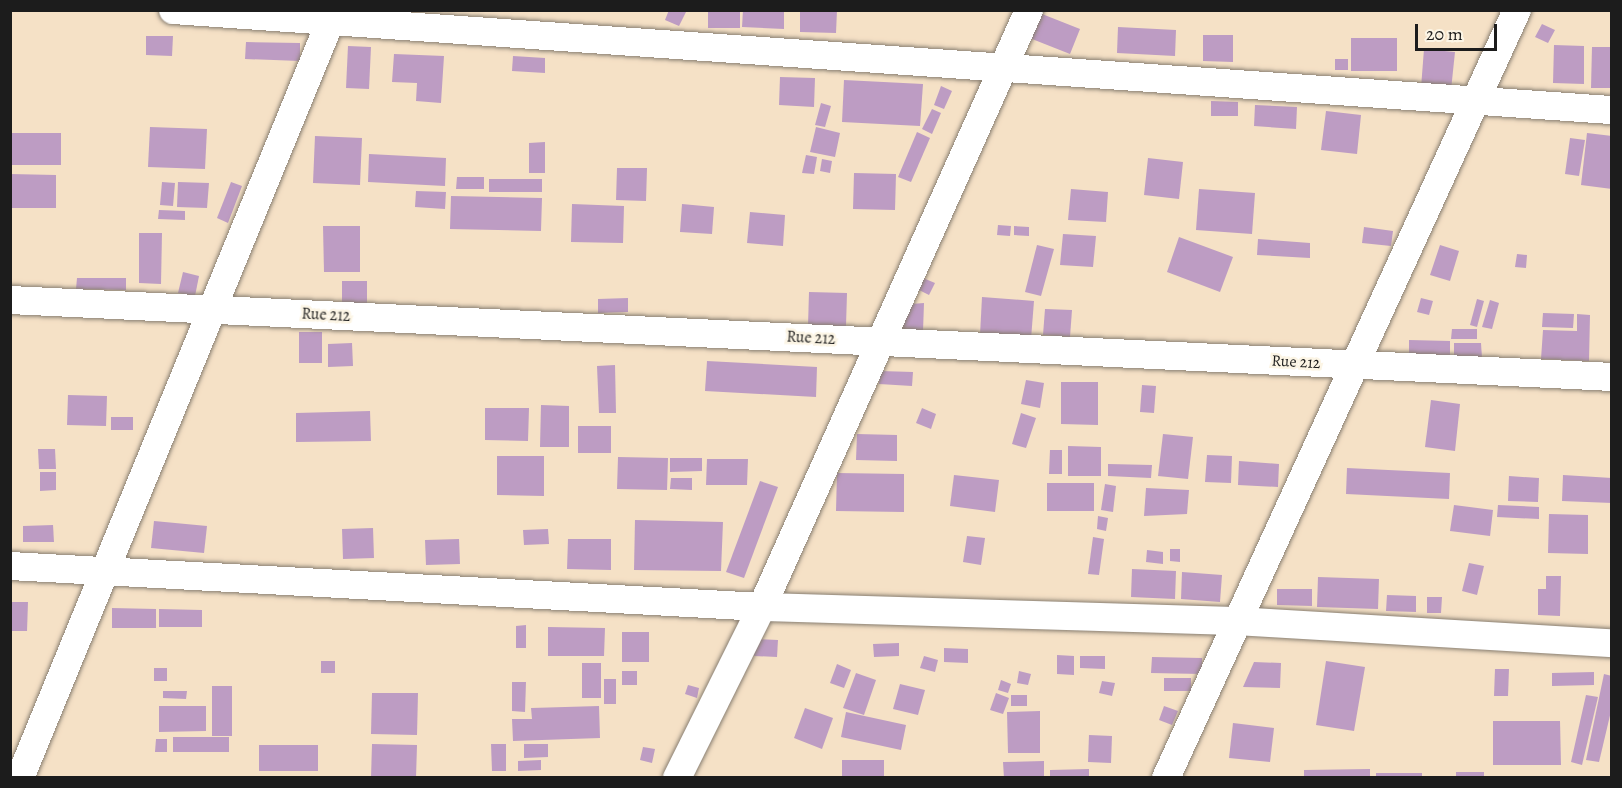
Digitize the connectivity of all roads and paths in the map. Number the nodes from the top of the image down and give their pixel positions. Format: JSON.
{"nodes":[{"id":1,"x":173,"y":10,"type":"edge"},
{"id":2,"x":1029,"y":10,"type":"edge"},
{"id":3,"x":1517,"y":10,"type":"edge"},
{"id":4,"x":333,"y":16,"type":"edge"},
{"id":5,"x":1004,"y":68,"type":"junction"},
{"id":6,"x":1477,"y":101,"type":"junction"},
{"id":7,"x":1611,"y":110,"type":"edge"},
{"id":8,"x":10,"y":300,"type":"edge"},
{"id":9,"x":216,"y":309,"type":"junction"},
{"id":10,"x":879,"y":341,"type":"junction"},
{"id":11,"x":1351,"y":364,"type":"junction"},
{"id":12,"x":1611,"y":377,"type":"edge"},
{"id":13,"x":10,"y":566,"type":"edge"},
{"id":14,"x":110,"y":570,"type":"junction"},
{"id":15,"x":762,"y":607,"type":"junction"},
{"id":16,"x":1238,"y":621,"type":"junction"},
{"id":17,"x":1611,"y":643,"type":"edge"},
{"id":18,"x":20,"y":777,"type":"edge"},
{"id":19,"x":677,"y":777,"type":"edge"},
{"id":20,"x":1166,"y":777,"type":"edge"}],
"edges":[{"from":1,"to":4,"type":"street"},
{"from":2,"to":5,"type":"street"},
{"from":3,"to":6,"type":"street"},
{"from":4,"to":5,"type":"street"},
{"from":4,"to":9,"type":"street"},
{"from":5,"to":6,"type":"street"},
{"from":5,"to":10,"type":"street"},
{"from":6,"to":7,"type":"street"},
{"from":6,"to":11,"type":"street"},
{"from":8,"to":9,"type":"street","name":"Rue 212"},
{"from":9,"to":10,"type":"street","name":"Rue 212"},
{"from":9,"to":14,"type":"street"},
{"from":10,"to":11,"type":"street","name":"Rue 212"},
{"from":10,"to":15,"type":"street"},
{"from":11,"to":12,"type":"street","name":"Rue 212"},
{"from":11,"to":16,"type":"street"},
{"from":13,"to":14,"type":"street"},
{"from":14,"to":15,"type":"street"},
{"from":14,"to":18,"type":"street"},
{"from":15,"to":16,"type":"street"},
{"from":15,"to":19,"type":"street"},
{"from":16,"to":17,"type":"street"},
{"from":16,"to":20,"type":"street"}]}
